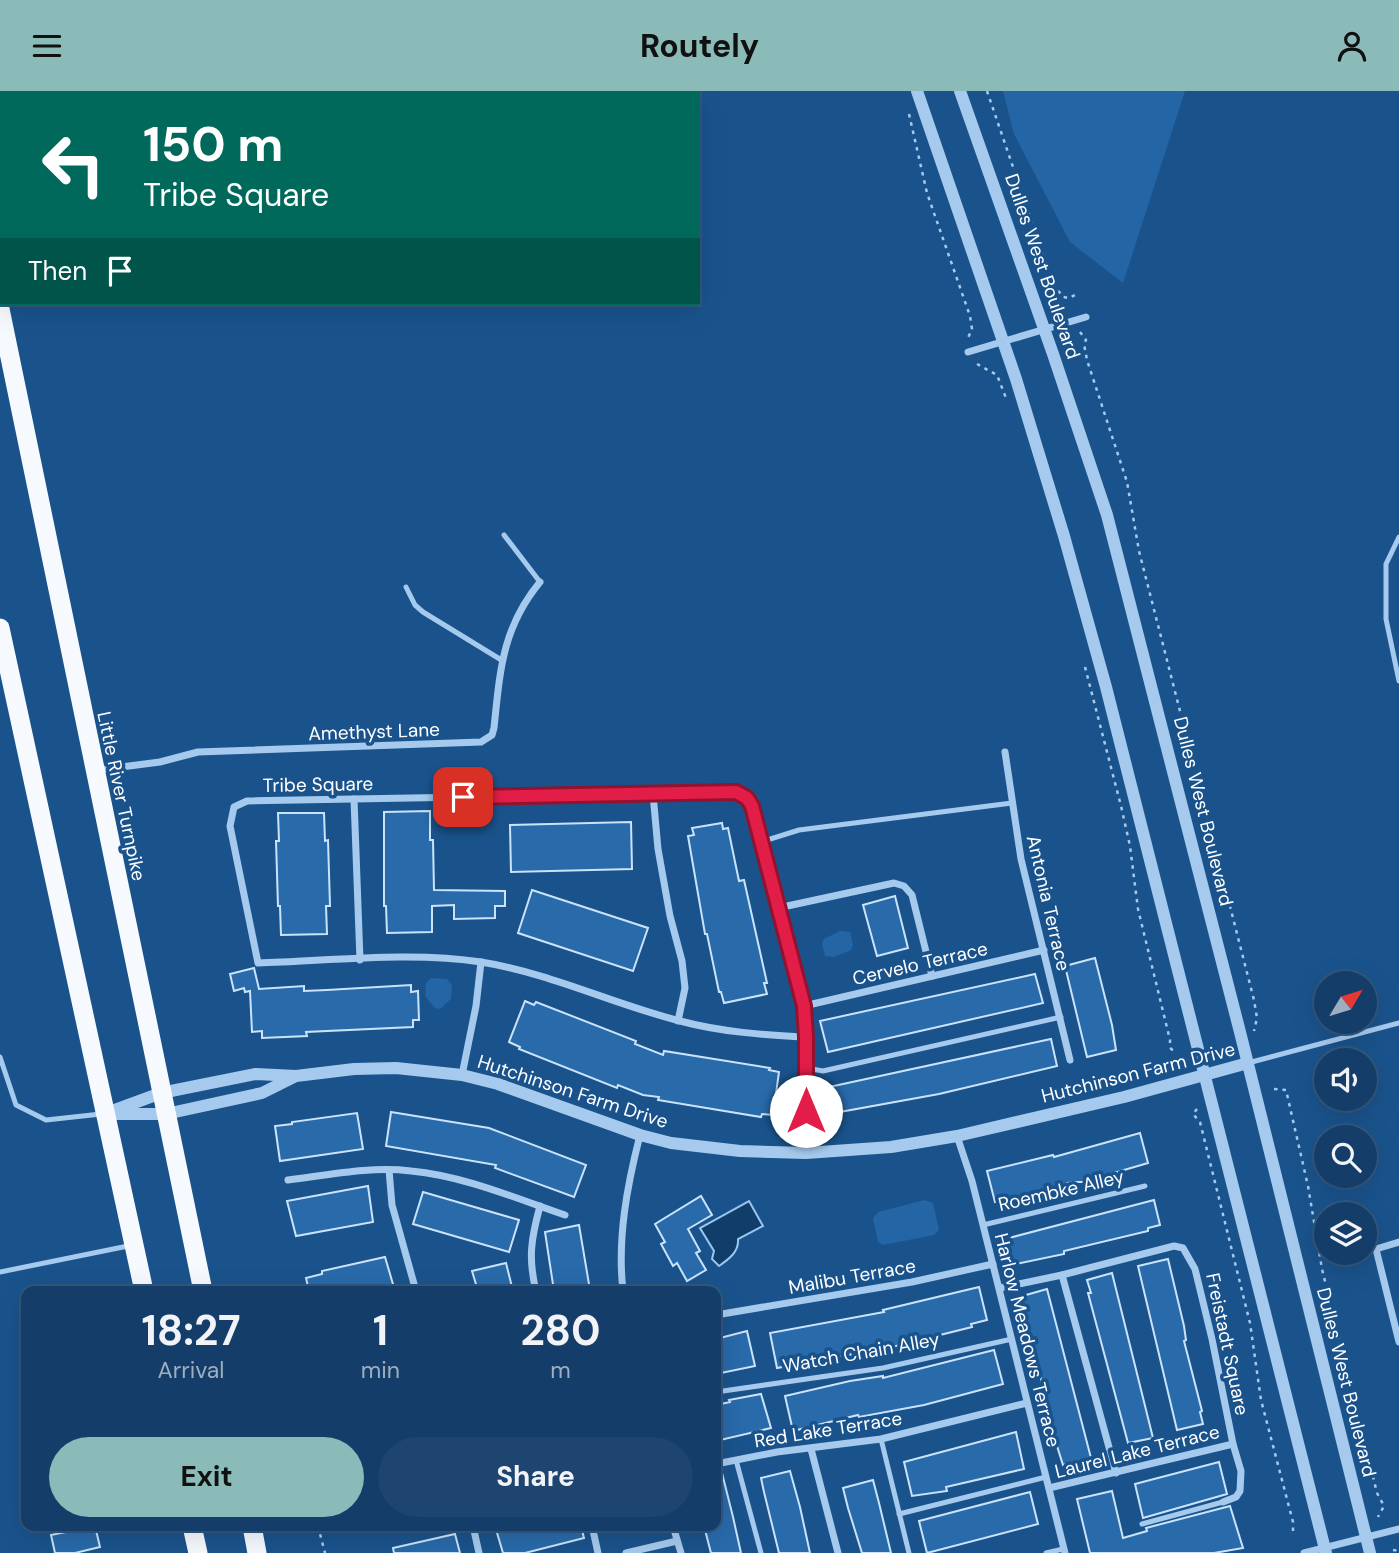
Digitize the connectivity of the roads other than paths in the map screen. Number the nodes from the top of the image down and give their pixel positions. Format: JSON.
{"nodes":[{"id":1,"x":917,"y":91,"type":"edge"},
{"id":2,"x":960,"y":91,"type":"edge"},
{"id":3,"x":2,"y":309,"type":"edge"},
{"id":4,"x":1086,"y":317,"type":"dead end"},
{"id":5,"x":1044,"y":329,"type":"junction"},
{"id":6,"x":1003,"y":342,"type":"junction"},
{"id":7,"x":968,"y":352,"type":"dead end"},
{"id":8,"x":504,"y":535,"type":"dead end"},
{"id":9,"x":1399,"y":537,"type":"edge"},
{"id":10,"x":540,"y":582,"type":"joint"},
{"id":11,"x":406,"y":587,"type":"dead end"},
{"id":12,"x":0,"y":628,"type":"edge"},
{"id":13,"x":502,"y":660,"type":"junction"},
{"id":14,"x":1399,"y":681,"type":"edge"},
{"id":15,"x":1005,"y":752,"type":"dead end"},
{"id":16,"x":94,"y":771,"type":"junction"},
{"id":17,"x":653,"y":793,"type":"junction"},
{"id":18,"x":354,"y":799,"type":"junction"},
{"id":19,"x":1012,"y":803,"type":"junction"},
{"id":20,"x":761,"y":842,"type":"junction"},
{"id":21,"x":778,"y":908,"type":"junction"},
{"id":22,"x":1044,"y":950,"type":"junction"},
{"id":23,"x":360,"y":960,"type":"junction"},
{"id":24,"x":481,"y":962,"type":"junction"},
{"id":25,"x":932,"y":976,"type":"junction"},
{"id":26,"x":804,"y":1006,"type":"junction"},
{"id":27,"x":1061,"y":1017,"type":"junction"},
{"id":28,"x":678,"y":1021,"type":"junction"},
{"id":29,"x":1399,"y":1023,"type":"edge"},
{"id":30,"x":806,"y":1037,"type":"junction"},
{"id":31,"x":0,"y":1057,"type":"edge"},
{"id":32,"x":1070,"y":1061,"type":"dead end"},
{"id":33,"x":1248,"y":1063,"type":"junction"},
{"id":34,"x":806,"y":1068,"type":"junction"},
{"id":35,"x":462,"y":1075,"type":"junction"},
{"id":36,"x":1205,"y":1075,"type":"junction"},
{"id":37,"x":296,"y":1076,"type":"junction"},
{"id":38,"x":3,"y":1078,"type":"edge"},
{"id":39,"x":161,"y":1093,"type":"junction"},
{"id":40,"x":104,"y":1114,"type":"junction"},
{"id":41,"x":166,"y":1114,"type":"junction"},
{"id":42,"x":640,"y":1135,"type":"junction"},
{"id":43,"x":957,"y":1136,"type":"junction"},
{"id":44,"x":806,"y":1153,"type":"junction"},
{"id":45,"x":389,"y":1170,"type":"junction"},
{"id":46,"x":288,"y":1180,"type":"dead end"},
{"id":47,"x":1146,"y":1186,"type":"dead end"},
{"id":48,"x":540,"y":1206,"type":"junction"},
{"id":49,"x":565,"y":1215,"type":"dead end"},
{"id":50,"x":983,"y":1225,"type":"junction"},
{"id":51,"x":1399,"y":1242,"type":"edge"},
{"id":52,"x":135,"y":1244,"type":"junction"},
{"id":53,"x":993,"y":1264,"type":"junction"},
{"id":54,"x":0,"y":1272,"type":"edge"},
{"id":55,"x":1062,"y":1275,"type":"junction"},
{"id":56,"x":144,"y":1286,"type":"edge"},
{"id":57,"x":202,"y":1286,"type":"edge"},
{"id":58,"x":415,"y":1286,"type":"edge"},
{"id":59,"x":535,"y":1286,"type":"edge"},
{"id":60,"x":623,"y":1286,"type":"edge"},
{"id":61,"x":1000,"y":1288,"type":"junction"},
{"id":62,"x":721,"y":1314,"type":"edge"},
{"id":63,"x":1012,"y":1339,"type":"junction"},
{"id":64,"x":1399,"y":1342,"type":"edge"},
{"id":65,"x":721,"y":1391,"type":"edge"},
{"id":66,"x":1027,"y":1403,"type":"junction"},
{"id":67,"x":881,"y":1439,"type":"junction"},
{"id":68,"x":1233,"y":1444,"type":"junction"},
{"id":69,"x":811,"y":1449,"type":"junction"},
{"id":70,"x":736,"y":1460,"type":"junction"},
{"id":71,"x":721,"y":1463,"type":"edge"},
{"id":72,"x":1116,"y":1473,"type":"junction"},
{"id":73,"x":1046,"y":1477,"type":"junction"},
{"id":74,"x":1049,"y":1488,"type":"junction"},
{"id":75,"x":1223,"y":1502,"type":"joint"},
{"id":76,"x":899,"y":1514,"type":"junction"},
{"id":77,"x":1142,"y":1524,"type":"dead end"},
{"id":78,"x":1399,"y":1529,"type":"edge"},
{"id":79,"x":193,"y":1531,"type":"edge"},
{"id":80,"x":252,"y":1531,"type":"edge"},
{"id":81,"x":474,"y":1531,"type":"edge"},
{"id":82,"x":593,"y":1531,"type":"edge"},
{"id":83,"x":674,"y":1531,"type":"edge"},
{"id":84,"x":1367,"y":1539,"type":"junction"},
{"id":85,"x":677,"y":1541,"type":"junction"},
{"id":86,"x":1064,"y":1551,"type":"edge"},
{"id":87,"x":1325,"y":1551,"type":"edge"},
{"id":88,"x":198,"y":1553,"type":"edge"},
{"id":89,"x":257,"y":1553,"type":"edge"},
{"id":90,"x":479,"y":1553,"type":"edge"},
{"id":91,"x":598,"y":1553,"type":"edge"},
{"id":92,"x":626,"y":1553,"type":"edge"},
{"id":93,"x":681,"y":1553,"type":"edge"},
{"id":94,"x":761,"y":1553,"type":"edge"},
{"id":95,"x":838,"y":1553,"type":"edge"},
{"id":96,"x":909,"y":1553,"type":"edge"},
{"id":97,"x":1046,"y":1553,"type":"edge"},
{"id":98,"x":1304,"y":1553,"type":"edge"},
{"id":99,"x":1370,"y":1553,"type":"edge"}],
"edges":[{"from":1,"to":6,"type":"street"},
{"from":2,"to":5,"type":"street","name":"Dulles West Boulevard"},
{"from":3,"to":16,"type":"highway","name":"Little River Turnpike"},
{"from":4,"to":5,"type":"street"},
{"from":5,"to":6,"type":"street"},
{"from":5,"to":33,"type":"street","name":"Dulles West Boulevard"},
{"from":6,"to":7,"type":"street"},
{"from":6,"to":36,"type":"street"},
{"from":8,"to":10,"type":"lane"},
{"from":9,"to":14,"type":"lane"},
{"from":10,"to":13,"type":"street","name":"Amethyst Lane"},
{"from":11,"to":13,"type":"lane"},
{"from":12,"to":40,"type":"highway"},
{"from":13,"to":16,"type":"street","name":"Amethyst Lane"},
{"from":15,"to":19,"type":"street","name":"Antonia Terrace"},
{"from":16,"to":39,"type":"highway","name":"Little River Turnpike"},
{"from":17,"to":18,"type":"street","name":"Tribe Square"},
{"from":17,"to":20,"type":"street","name":"Tribe Square"},
{"from":17,"to":28,"type":"street"},
{"from":18,"to":23,"type":"street"},
{"from":18,"to":23,"type":"street","name":"Tribe Square"},
{"from":19,"to":20,"type":"lane"},
{"from":19,"to":22,"type":"street","name":"Antonia Terrace"},
{"from":20,"to":21,"type":"street","name":"Tribe Square"},
{"from":21,"to":25,"type":"street"},
{"from":21,"to":26,"type":"street","name":"Tribe Square"},
{"from":22,"to":25,"type":"street","name":"Cervelo Terrace"},
{"from":22,"to":27,"type":"street","name":"Antonia Terrace"},
{"from":23,"to":24,"type":"street","name":"Tribe Square"},
{"from":24,"to":28,"type":"street","name":"Tribe Square"},
{"from":24,"to":35,"type":"street"},
{"from":25,"to":26,"type":"street","name":"Cervelo Terrace"},
{"from":26,"to":30,"type":"street","name":"Tribe Square"},
{"from":27,"to":32,"type":"street","name":"Antonia Terrace"},
{"from":27,"to":34,"type":"lane"},
{"from":28,"to":30,"type":"street","name":"Tribe Square"},
{"from":29,"to":33,"type":"lane"},
{"from":30,"to":34,"type":"street","name":"Tribe Square"},
{"from":31,"to":38,"type":"lane"},
{"from":33,"to":36,"type":"street","name":"Hutchinson Farm Drive"},
{"from":33,"to":84,"type":"street","name":"Dulles West Boulevard"},
{"from":34,"to":44,"type":"street","name":"Tribe Square"},
{"from":35,"to":37,"type":"street","name":"Hutchinson Farm Drive"},
{"from":35,"to":42,"type":"street","name":"Hutchinson Farm Drive"},
{"from":36,"to":43,"type":"street","name":"Hutchinson Farm Drive"},
{"from":36,"to":87,"type":"street"},
{"from":37,"to":39,"type":"street","name":"Hutchinson Farm Drive"},
{"from":37,"to":41,"type":"street","name":"Hutchinson Farm Drive"},
{"from":38,"to":40,"type":"lane"},
{"from":39,"to":40,"type":"street","name":"Hutchinson Farm Drive"},
{"from":39,"to":41,"type":"highway","name":"Little River Turnpike"},
{"from":40,"to":41,"type":"street","name":"Hutchinson Farm Drive"},
{"from":40,"to":52,"type":"highway"},
{"from":41,"to":57,"type":"highway","name":"Little River Turnpike"},
{"from":42,"to":44,"type":"street","name":"Hutchinson Farm Drive"},
{"from":42,"to":60,"type":"street"},
{"from":43,"to":44,"type":"street","name":"Hutchinson Farm Drive"},
{"from":43,"to":50,"type":"street","name":"Harlow Meadows Terrace"},
{"from":45,"to":46,"type":"street"},
{"from":45,"to":48,"type":"street"},
{"from":45,"to":58,"type":"street"},
{"from":47,"to":50,"type":"lane","name":"Roembke Alley"},
{"from":48,"to":49,"type":"street"},
{"from":48,"to":59,"type":"street"},
{"from":50,"to":53,"type":"street","name":"Harlow Meadows Terrace"},
{"from":51,"to":64,"type":"street"},
{"from":52,"to":54,"type":"lane"},
{"from":52,"to":56,"type":"highway"},
{"from":53,"to":61,"type":"street","name":"Harlow Meadows Terrace"},
{"from":53,"to":62,"type":"street","name":"Malibu Terrace"},
{"from":55,"to":61,"type":"street","name":"Freistadt Square"},
{"from":55,"to":68,"type":"street","name":"Freistadt Square"},
{"from":55,"to":72,"type":"street"},
{"from":61,"to":63,"type":"street","name":"Harlow Meadows Terrace"},
{"from":63,"to":65,"type":"lane","name":"Watch Chain Alley"},
{"from":63,"to":66,"type":"street","name":"Harlow Meadows Terrace"},
{"from":66,"to":67,"type":"street","name":"Red Lake Terrace"},
{"from":66,"to":73,"type":"street","name":"Harlow Meadows Terrace"},
{"from":67,"to":69,"type":"street","name":"Red Lake Terrace"},
{"from":67,"to":76,"type":"lane"},
{"from":68,"to":72,"type":"street","name":"Laurel Lake Terrace"},
{"from":68,"to":75,"type":"street","name":"Freistadt Square"},
{"from":69,"to":70,"type":"street","name":"Red Lake Terrace"},
{"from":69,"to":95,"type":"street"},
{"from":70,"to":71,"type":"street","name":"Red Lake Terrace"},
{"from":70,"to":94,"type":"lane"},
{"from":72,"to":74,"type":"street","name":"Laurel Lake Terrace"},
{"from":73,"to":74,"type":"street","name":"Harlow Meadows Terrace"},
{"from":73,"to":76,"type":"lane"},
{"from":74,"to":86,"type":"street","name":"Harlow Meadows Terrace"},
{"from":75,"to":77,"type":"lane"},
{"from":76,"to":96,"type":"lane"},
{"from":78,"to":84,"type":"street"},
{"from":79,"to":88,"type":"highway"},
{"from":80,"to":89,"type":"highway"},
{"from":81,"to":90,"type":"street"},
{"from":82,"to":91,"type":"street"},
{"from":83,"to":85,"type":"street"},
{"from":84,"to":87,"type":"street"},
{"from":84,"to":99,"type":"street","name":"Dulles West Boulevard"},
{"from":85,"to":92,"type":"street"},
{"from":85,"to":93,"type":"street"},
{"from":86,"to":97,"type":"lane"},
{"from":87,"to":98,"type":"street"}]}
